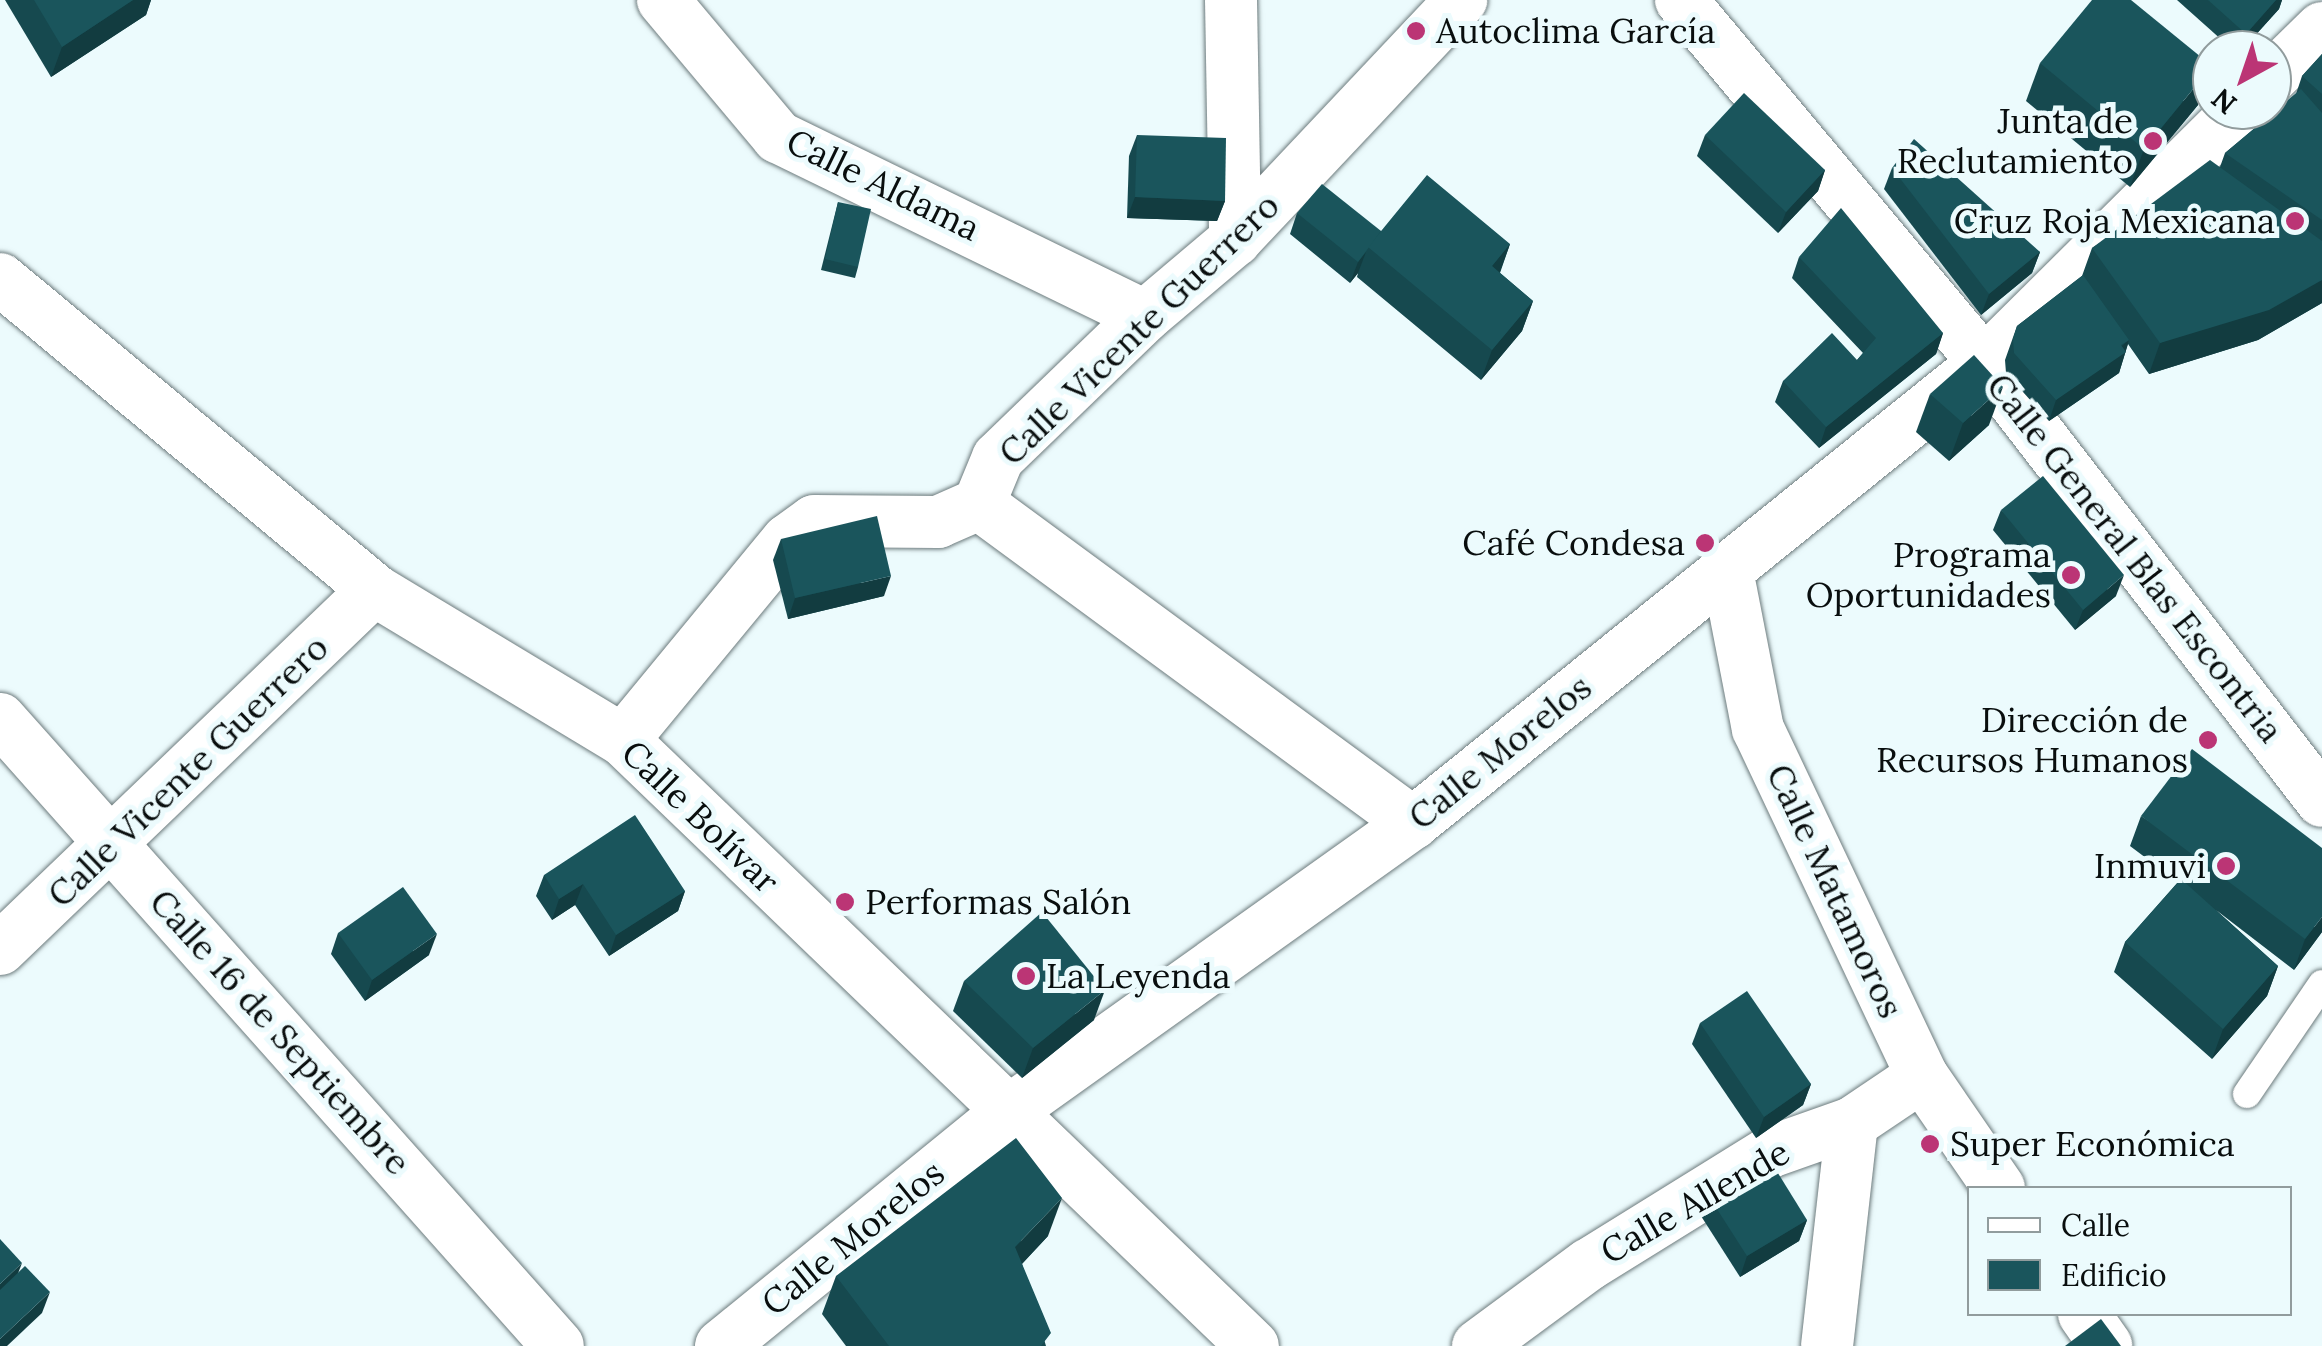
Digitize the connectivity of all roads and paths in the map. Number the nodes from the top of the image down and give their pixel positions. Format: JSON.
{"nodes":[{"id":1,"x":663,"y":0,"type":"edge"},
{"id":2,"x":1231,"y":0,"type":"edge"},
{"id":3,"x":1461,"y":0,"type":"edge"},
{"id":4,"x":1681,"y":0,"type":"edge"},
{"id":5,"x":2322,"y":28,"type":"edge"},
{"id":6,"x":2292,"y":57,"type":"edge"},
{"id":7,"x":2219,"y":130,"type":"edge"},
{"id":8,"x":1235,"y":240,"type":"junction"},
{"id":9,"x":0,"y":279,"type":"edge"},
{"id":10,"x":1146,"y":316,"type":"junction"},
{"id":11,"x":1984,"y":362,"type":"junction"},
{"id":12,"x":979,"y":504,"type":"junction"},
{"id":13,"x":1727,"y":570,"type":"junction"},
{"id":14,"x":374,"y":590,"type":"junction"},
{"id":15,"x":0,"y":719,"type":"edge"},
{"id":16,"x":623,"y":740,"type":"junction"},
{"id":17,"x":2322,"y":801,"type":"edge"},
{"id":18,"x":1414,"y":823,"type":"junction"},
{"id":19,"x":114,"y":845,"type":"junction"},
{"id":20,"x":0,"y":949,"type":"edge"},
{"id":21,"x":2322,"y":984,"type":"edge"},
{"id":22,"x":1922,"y":1076,"type":"junction"},
{"id":23,"x":2247,"y":1094,"type":"dead end"},
{"id":24,"x":1005,"y":1114,"type":"junction"},
{"id":25,"x":1852,"y":1122,"type":"junction"},
{"id":26,"x":1998,"y":1186,"type":"edge"},
{"id":27,"x":2085,"y":1316,"type":"edge"},
{"id":28,"x":558,"y":1346,"type":"edge"},
{"id":29,"x":721,"y":1346,"type":"edge"},
{"id":30,"x":1253,"y":1346,"type":"edge"},
{"id":31,"x":1478,"y":1346,"type":"edge"},
{"id":32,"x":1827,"y":1346,"type":"edge"},
{"id":33,"x":2106,"y":1346,"type":"edge"}],
"edges":[{"from":1,"to":10,"type":"street","name":"Calle Aldama"},
{"from":2,"to":8,"type":"street"},
{"from":3,"to":8,"type":"street","name":"Calle Vicente Guerrero"},
{"from":4,"to":11,"type":"street","name":"Calle General Blas Escontria"},
{"from":5,"to":6,"type":"street"},
{"from":7,"to":11,"type":"street","name":"Calle Morelos"},
{"from":8,"to":10,"type":"street","name":"Calle Vicente Guerrero"},
{"from":9,"to":14,"type":"street","name":"Calle Bolívar"},
{"from":10,"to":12,"type":"street","name":"Calle Vicente Guerrero"},
{"from":11,"to":13,"type":"street","name":"Calle Morelos"},
{"from":11,"to":17,"type":"street","name":"Calle General Blas Escontria"},
{"from":12,"to":16,"type":"street","name":"Calle Vicente Guerrero"},
{"from":12,"to":18,"type":"street"},
{"from":13,"to":18,"type":"street","name":"Calle Morelos"},
{"from":13,"to":22,"type":"street","name":"Calle Matamoros"},
{"from":14,"to":16,"type":"street","name":"Calle Bolívar"},
{"from":14,"to":19,"type":"street","name":"Calle Vicente Guerrero"},
{"from":15,"to":19,"type":"street","name":"Calle 16 de Septiembre"},
{"from":16,"to":24,"type":"street","name":"Calle Bolívar"},
{"from":18,"to":24,"type":"street","name":"Calle Morelos"},
{"from":19,"to":20,"type":"street","name":"Calle Vicente Guerrero"},
{"from":19,"to":28,"type":"street","name":"Calle 16 de Septiembre"},
{"from":21,"to":23,"type":"lane"},
{"from":22,"to":25,"type":"street","name":"Calle Allende"},
{"from":22,"to":26,"type":"street","name":"Calle Matamoros"},
{"from":24,"to":29,"type":"street","name":"Calle Morelos"},
{"from":24,"to":30,"type":"street","name":"Calle Bolívar"},
{"from":25,"to":31,"type":"street","name":"Calle Allende"},
{"from":25,"to":32,"type":"street"},
{"from":27,"to":33,"type":"street"}]}
